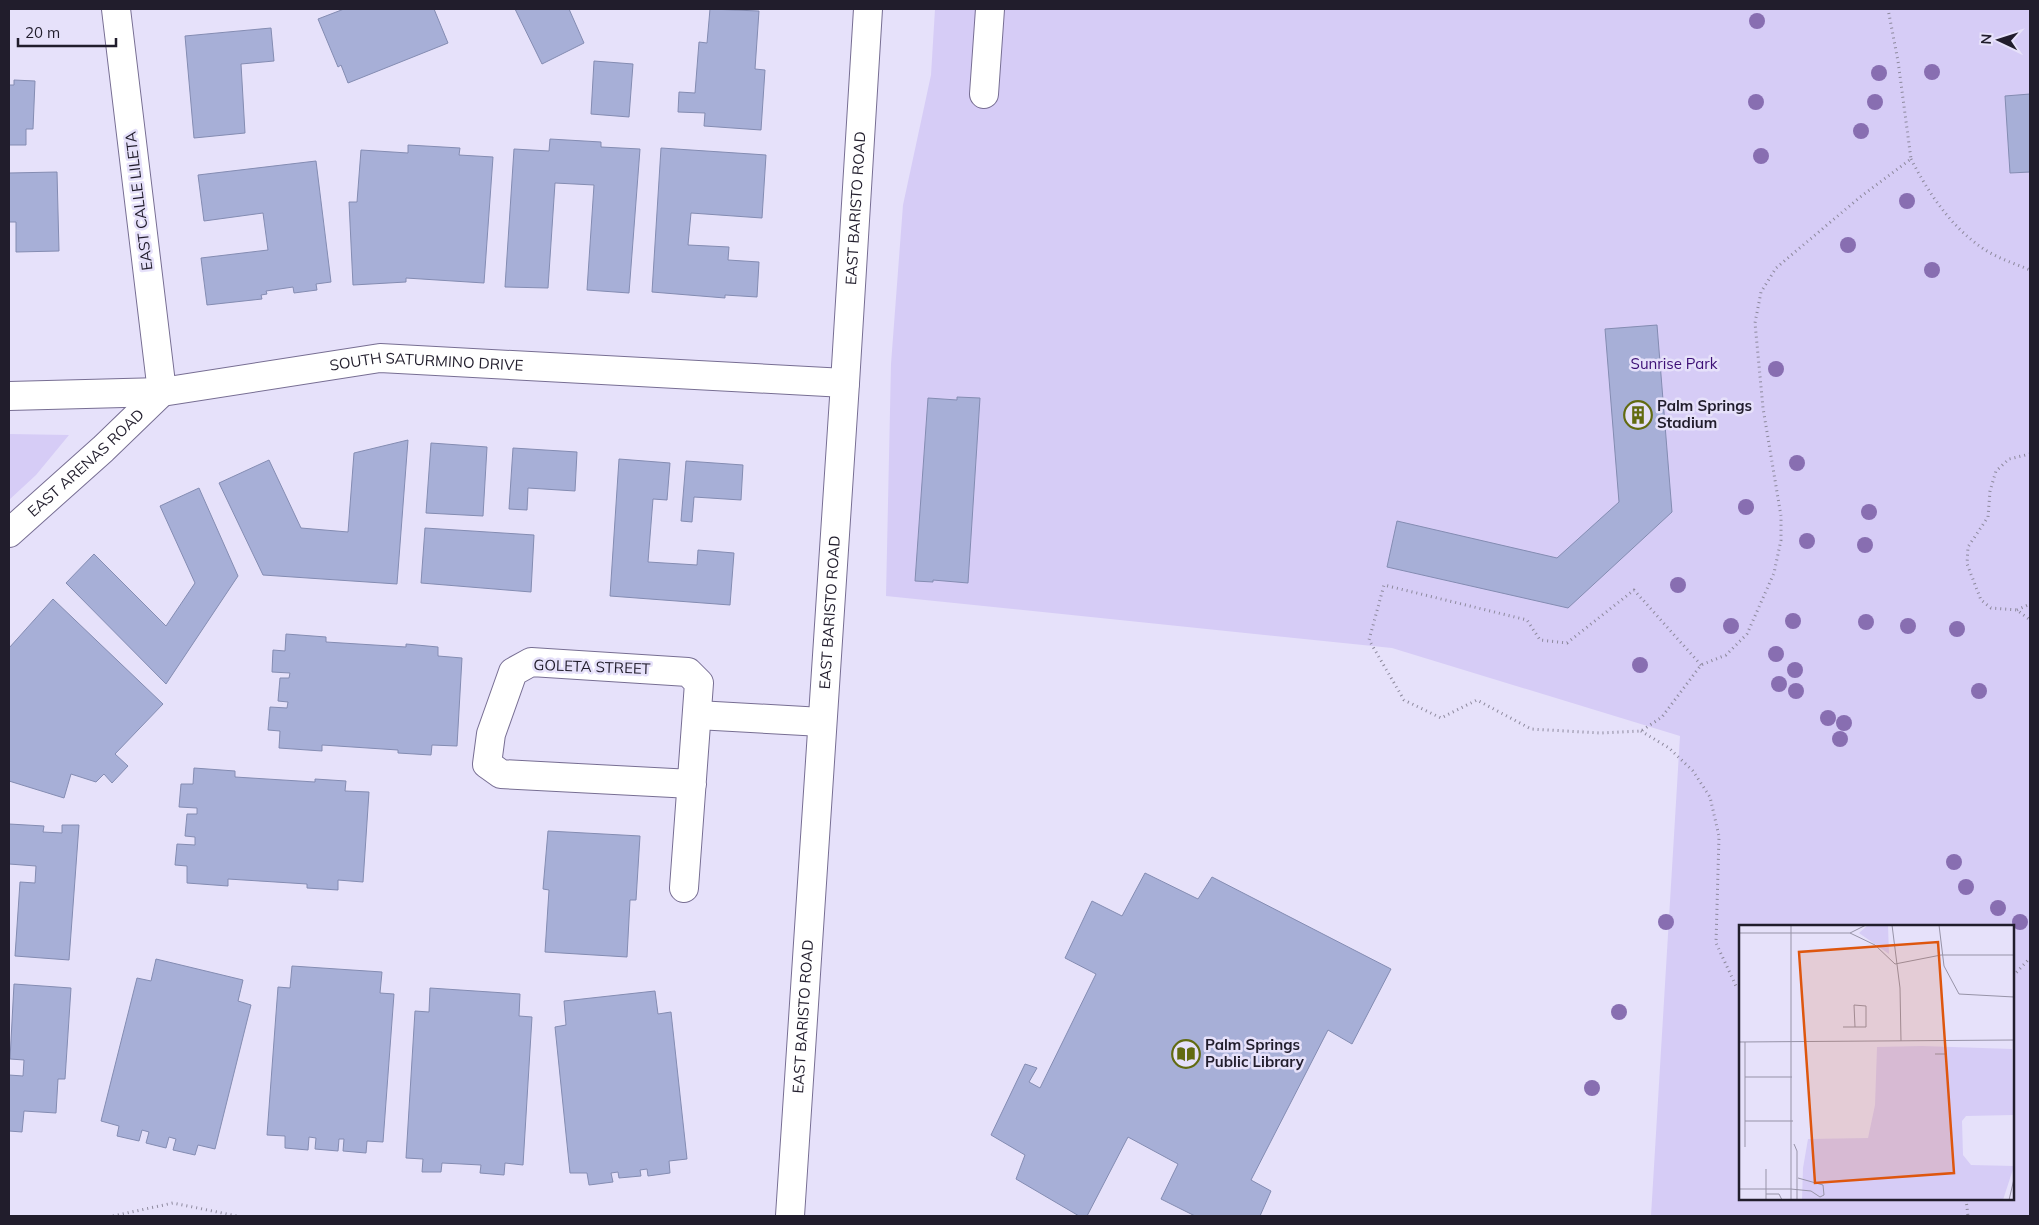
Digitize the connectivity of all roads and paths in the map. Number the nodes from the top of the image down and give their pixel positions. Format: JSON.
{"nodes":[{"id":1,"x":116,"y":9,"type":"edge"},
{"id":2,"x":868,"y":9,"type":"edge"},
{"id":3,"x":990,"y":9,"type":"edge"},
{"id":4,"x":1888,"y":9,"type":"edge"},
{"id":5,"x":984,"y":94,"type":"dead end"},
{"id":6,"x":1910,"y":159,"type":"junction"},
{"id":7,"x":2030,"y":270,"type":"edge"},
{"id":8,"x":846,"y":384,"type":"junction"},
{"id":9,"x":162,"y":392,"type":"junction"},
{"id":10,"x":9,"y":396,"type":"edge"},
{"id":11,"x":2030,"y":454,"type":"edge"},
{"id":12,"x":9,"y":533,"type":"edge"},
{"id":13,"x":2030,"y":604,"type":"edge"},
{"id":14,"x":2017,"y":610,"type":"junction"},
{"id":15,"x":2030,"y":620,"type":"edge"},
{"id":16,"x":1701,"y":665,"type":"junction"},
{"id":17,"x":696,"y":716,"type":"junction"},
{"id":18,"x":822,"y":722,"type":"junction"},
{"id":19,"x":1641,"y":731,"type":"junction"},
{"id":20,"x":692,"y":784,"type":"junction"},
{"id":21,"x":684,"y":888,"type":"dead end"},
{"id":22,"x":2030,"y":958,"type":"edge"},
{"id":23,"x":2014,"y":975,"type":"edge"},
{"id":24,"x":1739,"y":988,"type":"edge"},
{"id":25,"x":1966,"y":1200,"type":"edge"},
{"id":26,"x":112,"y":1216,"type":"edge"},
{"id":27,"x":237,"y":1216,"type":"edge"},
{"id":28,"x":790,"y":1216,"type":"edge"},
{"id":29,"x":1968,"y":1216,"type":"edge"}],
"edges":[{"from":1,"to":9,"type":"street","name":"EAST CALLE LILETA"},
{"from":2,"to":8,"type":"street","name":"EAST BARISTO ROAD"},
{"from":3,"to":5,"type":"street"},
{"from":4,"to":6,"type":"path"},
{"from":6,"to":7,"type":"path"},
{"from":6,"to":16,"type":"path"},
{"from":8,"to":9,"type":"street","name":"SOUTH SATURMINO DRIVE"},
{"from":8,"to":18,"type":"street","name":"EAST BARISTO ROAD"},
{"from":9,"to":10,"type":"street","name":"SOUTH SATURMINO DRIVE"},
{"from":9,"to":12,"type":"street","name":"EAST ARENAS ROAD"},
{"from":11,"to":14,"type":"path"},
{"from":13,"to":14,"type":"path"},
{"from":14,"to":15,"type":"path"},
{"from":16,"to":19,"type":"path"},
{"from":16,"to":19,"type":"path"},
{"from":17,"to":18,"type":"street"},
{"from":17,"to":20,"type":"street","name":"GOLETA STREET"},
{"from":17,"to":20,"type":"street","name":"GOLETA STREET"},
{"from":18,"to":28,"type":"street","name":"EAST BARISTO ROAD"},
{"from":19,"to":24,"type":"path"},
{"from":20,"to":21,"type":"street","name":"GOLETA STREET"},
{"from":22,"to":23,"type":"path"},
{"from":25,"to":29,"type":"path"},
{"from":26,"to":27,"type":"path"}]}
